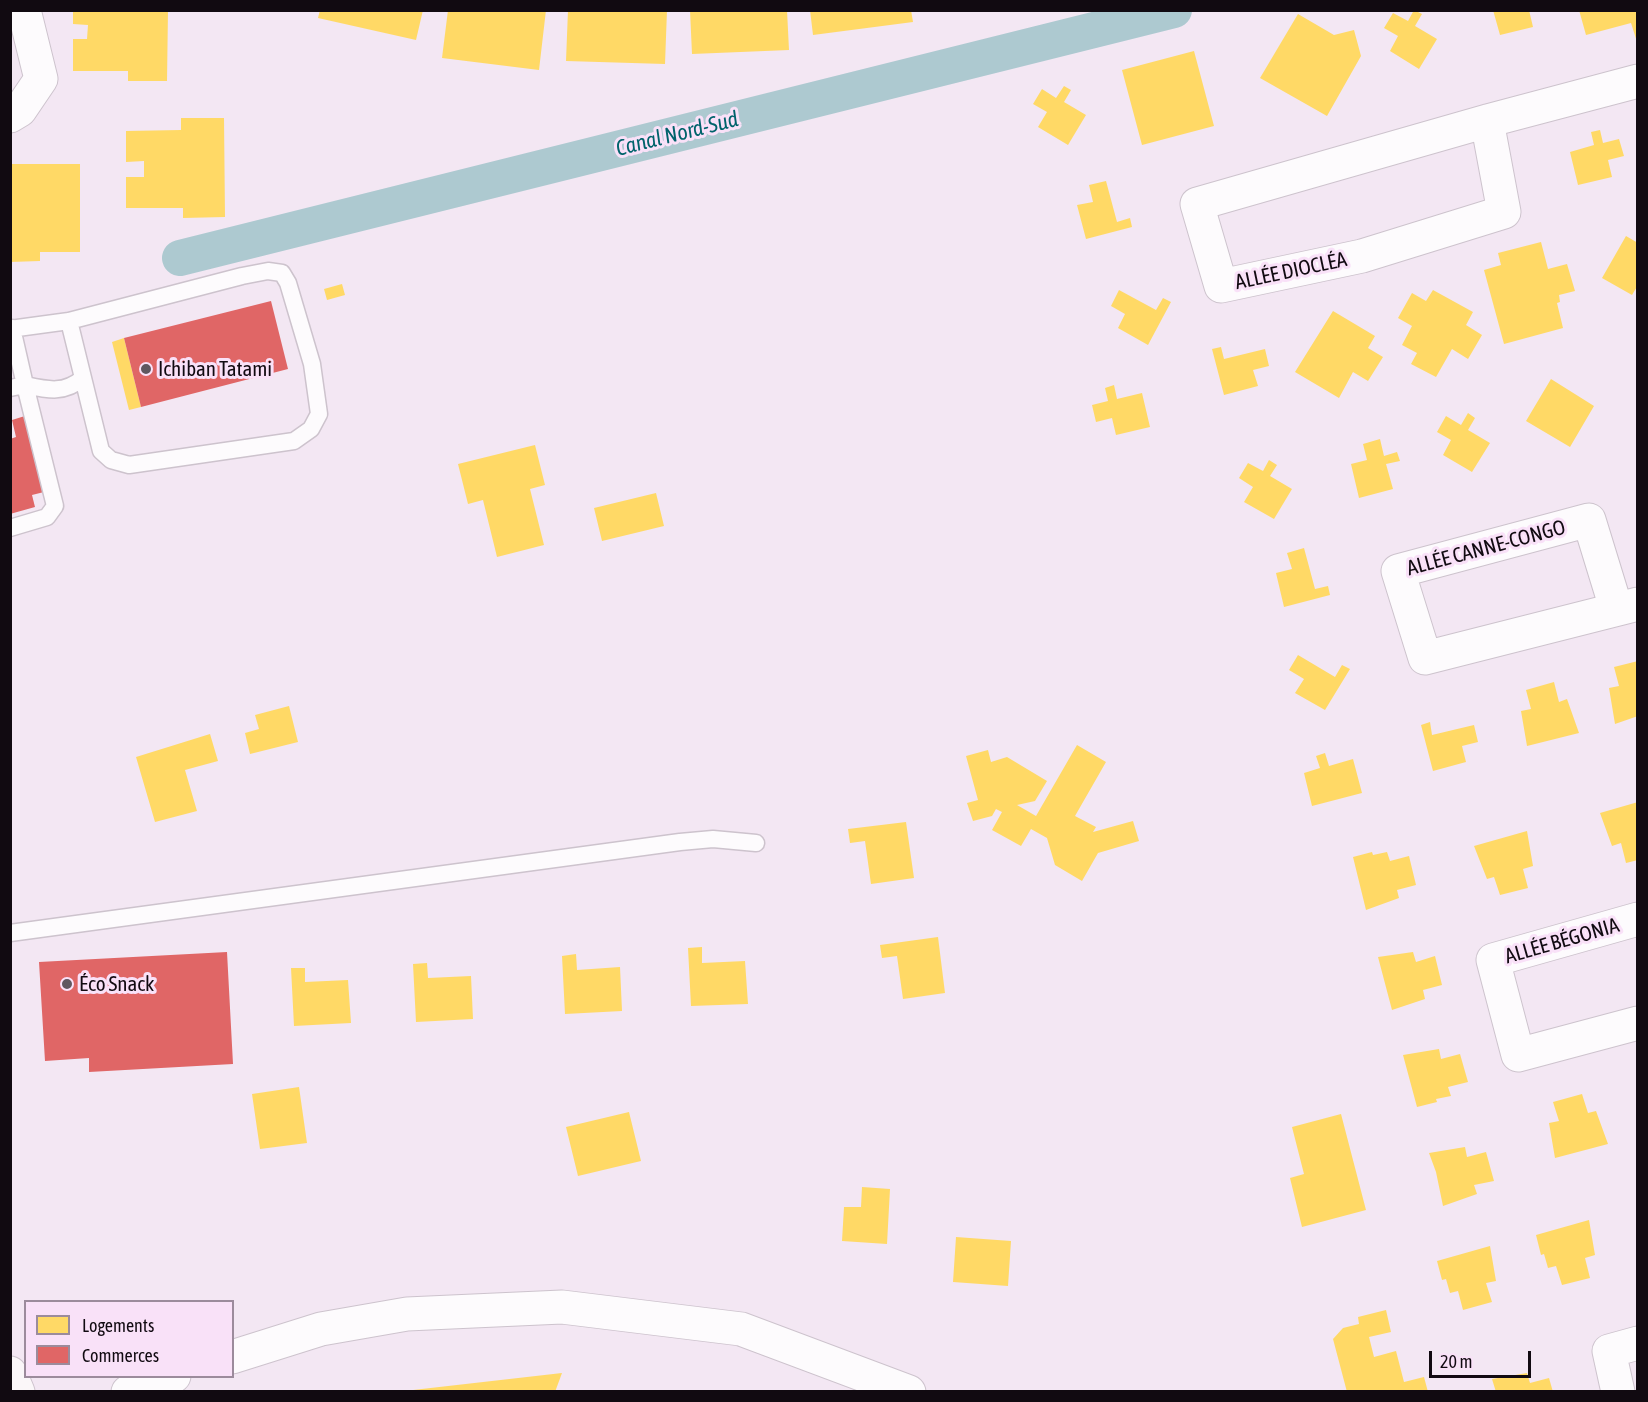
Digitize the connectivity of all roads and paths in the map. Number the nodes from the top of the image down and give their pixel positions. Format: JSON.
{"nodes":[{"id":1,"x":24,"y":10,"type":"edge"},
{"id":2,"x":1638,"y":81,"type":"edge"},
{"id":3,"x":10,"y":116,"type":"edge"},
{"id":4,"x":1487,"y":120,"type":"junction"},
{"id":5,"x":69,"y":321,"type":"junction"},
{"id":6,"x":11,"y":329,"type":"edge"},
{"id":7,"x":83,"y":378,"type":"junction"},
{"id":8,"x":18,"y":387,"type":"edge"},
{"id":9,"x":10,"y":528,"type":"edge"},
{"id":10,"x":1627,"y":606,"type":"edge"},
{"id":11,"x":756,"y":843,"type":"dead end"},
{"id":12,"x":1638,"y":920,"type":"edge"},
{"id":13,"x":10,"y":933,"type":"edge"},
{"id":14,"x":1638,"y":1023,"type":"edge"},
{"id":15,"x":1638,"y":1343,"type":"edge"},
{"id":16,"x":234,"y":1357,"type":"edge"},
{"id":17,"x":10,"y":1373,"type":"edge"},
{"id":18,"x":171,"y":1378,"type":"edge"},
{"id":19,"x":865,"y":1383,"type":"edge"},
{"id":20,"x":18,"y":1392,"type":"edge"},
{"id":21,"x":128,"y":1392,"type":"edge"},
{"id":22,"x":909,"y":1392,"type":"edge"},
{"id":23,"x":1618,"y":1392,"type":"edge"}],
"edges":[{"from":1,"to":3,"type":"street"},
{"from":2,"to":4,"type":"street","name":"ALLÉE DIOCLÉA"},
{"from":4,"to":4,"type":"street","name":"ALLÉE DIOCLÉA"},
{"from":5,"to":6,"type":"lane"},
{"from":5,"to":7,"type":"lane"},
{"from":5,"to":7,"type":"lane"},
{"from":6,"to":8,"type":"lane"},
{"from":7,"to":8,"type":"lane"},
{"from":8,"to":9,"type":"lane"},
{"from":10,"to":10,"type":"street","name":"ALLÉE CANNE-CONGO"},
{"from":11,"to":13,"type":"lane"},
{"from":12,"to":14,"type":"street","name":"ALLÉE BÉGONIA"},
{"from":15,"to":23,"type":"street"},
{"from":16,"to":19,"type":"street"},
{"from":17,"to":20,"type":"main road"},
{"from":18,"to":21,"type":"street"},
{"from":19,"to":22,"type":"street"}]}
